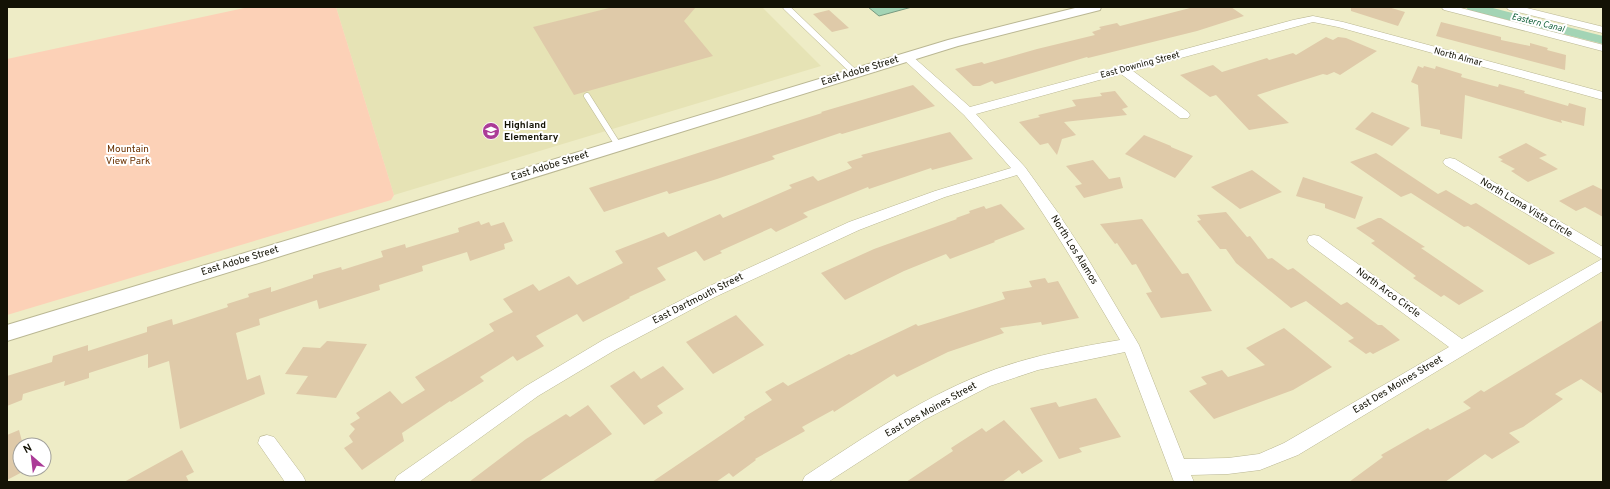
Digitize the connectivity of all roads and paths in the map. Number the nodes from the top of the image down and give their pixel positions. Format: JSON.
{"nodes":[{"id":1,"x":786,"y":7,"type":"edge"},
{"id":2,"x":1095,"y":7,"type":"edge"},
{"id":3,"x":1445,"y":7,"type":"edge"},
{"id":4,"x":1510,"y":7,"type":"edge"},
{"id":5,"x":1313,"y":19,"type":"joint"},
{"id":6,"x":1603,"y":30,"type":"edge"},
{"id":7,"x":1603,"y":48,"type":"edge"},
{"id":8,"x":907,"y":57,"type":"junction"},
{"id":9,"x":1124,"y":70,"type":"junction"},
{"id":10,"x":855,"y":73,"type":"junction"},
{"id":11,"x":587,"y":96,"type":"dead end"},
{"id":12,"x":1603,"y":96,"type":"edge"},
{"id":13,"x":968,"y":112,"type":"junction"},
{"id":14,"x":1184,"y":115,"type":"dead end"},
{"id":15,"x":618,"y":145,"type":"junction"},
{"id":16,"x":1450,"y":162,"type":"dead end"},
{"id":17,"x":1020,"y":170,"type":"junction"},
{"id":18,"x":1314,"y":240,"type":"dead end"},
{"id":19,"x":1603,"y":254,"type":"edge"},
{"id":20,"x":1603,"y":264,"type":"edge"},
{"id":21,"x":7,"y":333,"type":"edge"},
{"id":22,"x":1130,"y":345,"type":"junction"},
{"id":23,"x":1462,"y":347,"type":"junction"},
{"id":24,"x":267,"y":443,"type":"dead end"},
{"id":25,"x":1182,"y":475,"type":"edge"},
{"id":26,"x":296,"y":482,"type":"edge"},
{"id":27,"x":404,"y":482,"type":"edge"},
{"id":28,"x":812,"y":482,"type":"edge"}],
"edges":[{"from":1,"to":10,"type":"lane"},
{"from":2,"to":8,"type":"street","name":"East Adobe Street"},
{"from":3,"to":7,"type":"lane"},
{"from":4,"to":6,"type":"lane"},
{"from":5,"to":9,"type":"street","name":"East Downing Street"},
{"from":5,"to":12,"type":"street","name":"North Almar"},
{"from":8,"to":10,"type":"street","name":"East Adobe Street"},
{"from":8,"to":13,"type":"street","name":"North Los Alamos"},
{"from":9,"to":13,"type":"street","name":"East Downing Street"},
{"from":9,"to":14,"type":"street"},
{"from":10,"to":15,"type":"street","name":"East Adobe Street"},
{"from":11,"to":15,"type":"lane"},
{"from":13,"to":17,"type":"street","name":"North Los Alamos"},
{"from":15,"to":21,"type":"street","name":"East Adobe Street"},
{"from":16,"to":19,"type":"street","name":"North Loma Vista Circle"},
{"from":17,"to":22,"type":"street","name":"North Los Alamos"},
{"from":17,"to":27,"type":"street","name":"East Dartmouth Street"},
{"from":18,"to":23,"type":"street","name":"North Arco Circle"},
{"from":20,"to":23,"type":"street","name":"East Des Moines Street"},
{"from":22,"to":25,"type":"street","name":"North Los Alamos"},
{"from":22,"to":28,"type":"street","name":"East Des Moines Street"},
{"from":23,"to":25,"type":"street","name":"East Des Moines Street"},
{"from":24,"to":26,"type":"street"}]}
